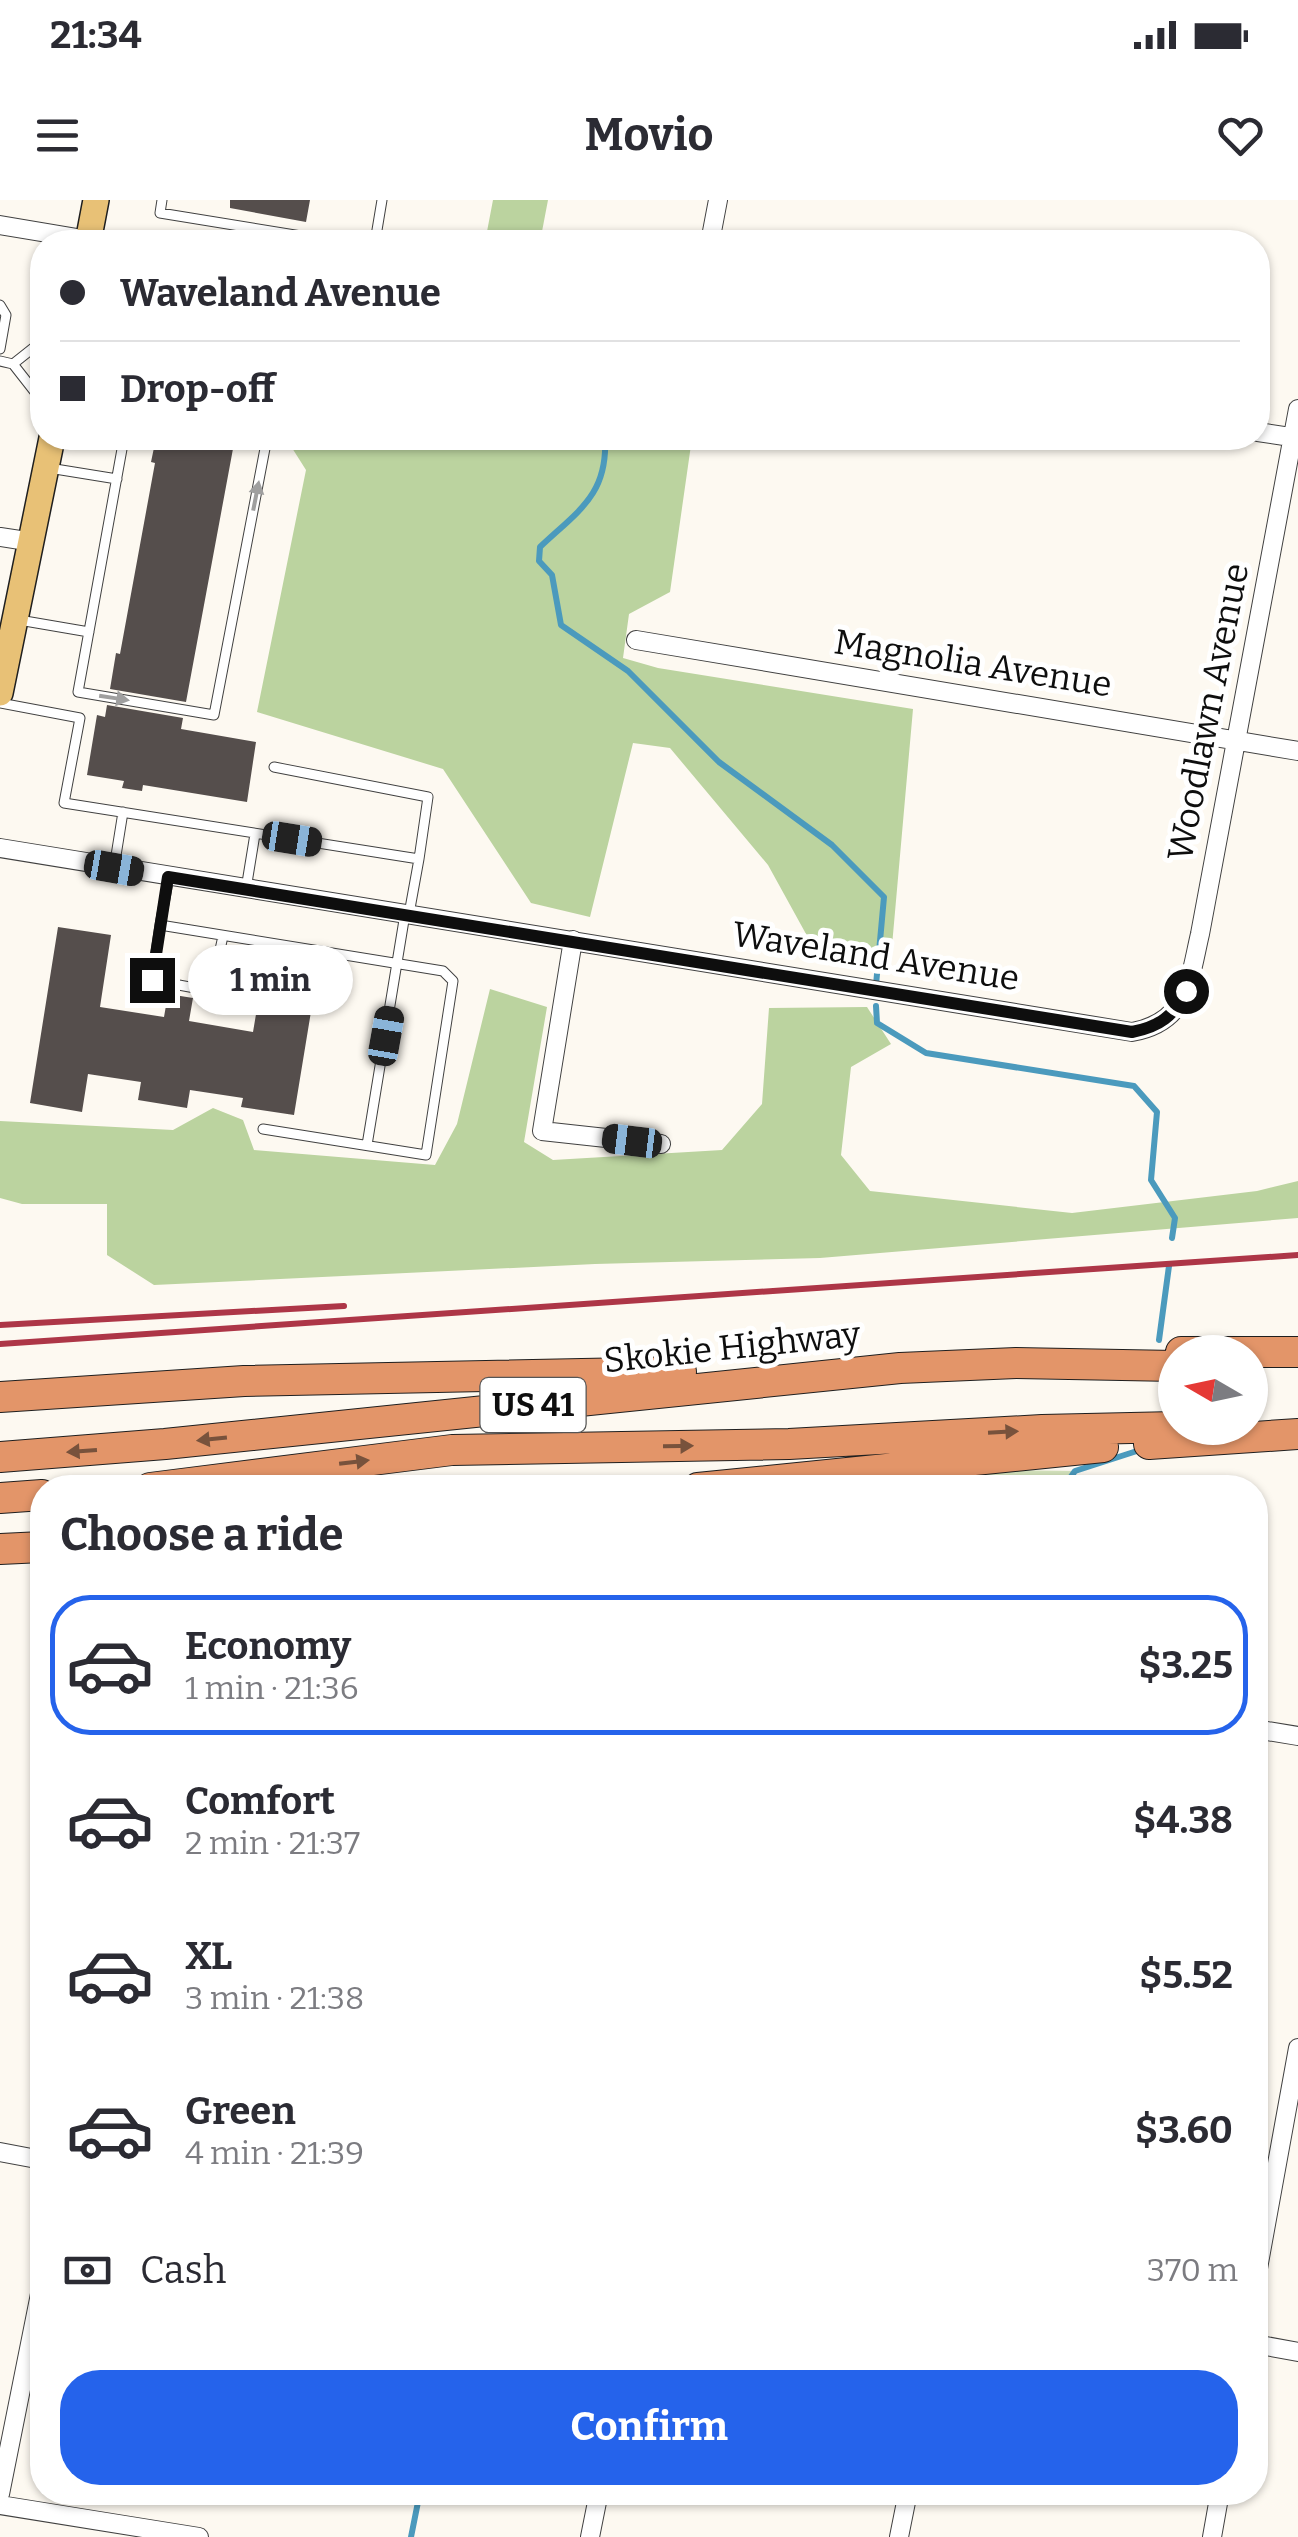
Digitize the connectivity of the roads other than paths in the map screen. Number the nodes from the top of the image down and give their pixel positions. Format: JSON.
{"nodes":[{"id":1,"x":96,"y":200,"type":"edge"},
{"id":2,"x":162,"y":200,"type":"edge"},
{"id":3,"x":382,"y":200,"type":"edge"},
{"id":4,"x":718,"y":200,"type":"edge"},
{"id":5,"x":0,"y":225,"type":"edge"},
{"id":6,"x":30,"y":230,"type":"edge"},
{"id":7,"x":90,"y":230,"type":"edge"},
{"id":8,"x":264,"y":230,"type":"edge"},
{"id":9,"x":377,"y":230,"type":"edge"},
{"id":10,"x":712,"y":230,"type":"edge"},
{"id":11,"x":0,"y":305,"type":"edge"},
{"id":12,"x":2,"y":323,"type":"edge"},
{"id":13,"x":1,"y":343,"type":"edge"},
{"id":14,"x":30,"y":351,"type":"edge"},
{"id":15,"x":0,"y":362,"type":"edge"},
{"id":16,"x":13,"y":364,"type":"junction"},
{"id":17,"x":30,"y":386,"type":"edge"},
{"id":18,"x":1298,"y":409,"type":"edge"},
{"id":19,"x":1270,"y":434,"type":"edge"},
{"id":20,"x":1295,"y":437,"type":"edge"},
{"id":21,"x":50,"y":450,"type":"edge"},
{"id":22,"x":122,"y":450,"type":"edge"},
{"id":23,"x":265,"y":450,"type":"edge"},
{"id":24,"x":46,"y":468,"type":"junction"},
{"id":25,"x":117,"y":479,"type":"junction"},
{"id":26,"x":0,"y":537,"type":"edge"},
{"id":27,"x":32,"y":542,"type":"junction"},
{"id":28,"x":11,"y":615,"type":"edge"},
{"id":29,"x":89,"y":632,"type":"junction"},
{"id":30,"x":636,"y":640,"type":"dead end"},
{"id":31,"x":3,"y":661,"type":"edge"},
{"id":32,"x":0,"y":693,"type":"edge"},
{"id":33,"x":0,"y":702,"type":"edge"},
{"id":34,"x":1236,"y":740,"type":"junction"},
{"id":35,"x":1298,"y":751,"type":"edge"},
{"id":36,"x":274,"y":767,"type":"dead end"},
{"id":37,"x":123,"y":812,"type":"junction"},
{"id":38,"x":255,"y":834,"type":"junction"},
{"id":39,"x":0,"y":848,"type":"edge"},
{"id":40,"x":419,"y":859,"type":"junction"},
{"id":41,"x":114,"y":868,"type":"junction"},
{"id":42,"x":168,"y":877,"type":"junction"},
{"id":43,"x":246,"y":889,"type":"junction"},
{"id":44,"x":407,"y":914,"type":"junction"},
{"id":45,"x":160,"y":925,"type":"junction"},
{"id":46,"x":223,"y":936,"type":"junction"},
{"id":47,"x":573,"y":940,"type":"junction"},
{"id":48,"x":398,"y":964,"type":"junction"},
{"id":49,"x":1166,"y":1020,"type":"joint"},
{"id":50,"x":264,"y":1129,"type":"dead end"},
{"id":51,"x":662,"y":1144,"type":"dead end"},
{"id":52,"x":367,"y":1145,"type":"junction"},
{"id":53,"x":1268,"y":1352,"type":"edge"},
{"id":54,"x":1298,"y":1352,"type":"edge"},
{"id":55,"x":1158,"y":1354,"type":"edge"},
{"id":56,"x":1016,"y":1363,"type":"junction"},
{"id":57,"x":1158,"y":1366,"type":"edge"},
{"id":58,"x":900,"y":1368,"type":"junction"},
{"id":59,"x":1268,"y":1371,"type":"edge"},
{"id":60,"x":1298,"y":1372,"type":"edge"},
{"id":61,"x":50,"y":1394,"type":"junction"},
{"id":62,"x":0,"y":1397,"type":"edge"},
{"id":63,"x":0,"y":1414,"type":"edge"},
{"id":64,"x":1158,"y":1428,"type":"edge"},
{"id":65,"x":1268,"y":1432,"type":"edge"},
{"id":66,"x":1298,"y":1433,"type":"edge"},
{"id":67,"x":0,"y":1457,"type":"edge"},
{"id":68,"x":249,"y":1475,"type":"edge"},
{"id":69,"x":819,"y":1475,"type":"edge"},
{"id":70,"x":30,"y":1496,"type":"edge"},
{"id":71,"x":0,"y":1498,"type":"edge"},
{"id":72,"x":30,"y":1548,"type":"edge"},
{"id":73,"x":0,"y":1550,"type":"edge"},
{"id":74,"x":1268,"y":1731,"type":"edge"},
{"id":75,"x":1298,"y":1736,"type":"edge"},
{"id":76,"x":1298,"y":2048,"type":"edge"},
{"id":77,"x":0,"y":2152,"type":"edge"},
{"id":78,"x":30,"y":2158,"type":"edge"},
{"id":79,"x":1268,"y":2213,"type":"edge"},
{"id":80,"x":30,"y":2344,"type":"edge"},
{"id":81,"x":1268,"y":2346,"type":"edge"},
{"id":82,"x":1298,"y":2352,"type":"edge"},
{"id":83,"x":0,"y":2494,"type":"edge"},
{"id":84,"x":0,"y":2505,"type":"edge"},
{"id":85,"x":596,"y":2505,"type":"edge"},
{"id":86,"x":905,"y":2505,"type":"edge"},
{"id":87,"x":1218,"y":2505,"type":"edge"},
{"id":88,"x":198,"y":2537,"type":"edge"},
{"id":89,"x":590,"y":2537,"type":"edge"},
{"id":90,"x":899,"y":2537,"type":"edge"},
{"id":91,"x":1212,"y":2537,"type":"edge"}],
"edges":[{"from":1,"to":7,"type":"main road"},
{"from":2,"to":8,"type":"lane"},
{"from":3,"to":9,"type":"lane"},
{"from":4,"to":10,"type":"street"},
{"from":5,"to":6,"type":"street"},
{"from":11,"to":12,"type":"lane"},
{"from":12,"to":13,"type":"lane"},
{"from":14,"to":16,"type":"lane"},
{"from":15,"to":16,"type":"lane"},
{"from":16,"to":17,"type":"lane"},
{"from":18,"to":20,"type":"street","name":"Woodlawn Avenue"},
{"from":19,"to":20,"type":"street"},
{"from":20,"to":34,"type":"street","name":"Woodlawn Avenue"},
{"from":21,"to":24,"type":"main road"},
{"from":22,"to":25,"type":"lane"},
{"from":29,"to":23,"type":"lane","one_way":true},
{"from":24,"to":25,"type":"lane"},
{"from":24,"to":27,"type":"main road"},
{"from":25,"to":29,"type":"lane"},
{"from":26,"to":27,"type":"street"},
{"from":27,"to":28,"type":"main road"},
{"from":28,"to":29,"type":"lane"},
{"from":28,"to":31,"type":"main road"},
{"from":30,"to":34,"type":"street","name":"Magnolia Avenue"},
{"from":31,"to":32,"type":"main road"},
{"from":33,"to":37,"type":"lane"},
{"from":34,"to":35,"type":"street","name":"Magnolia Avenue"},
{"from":34,"to":49,"type":"street","name":"Woodlawn Avenue"},
{"from":36,"to":40,"type":"lane"},
{"from":37,"to":38,"type":"lane"},
{"from":37,"to":41,"type":"lane"},
{"from":38,"to":40,"type":"lane"},
{"from":38,"to":43,"type":"lane"},
{"from":39,"to":41,"type":"street","name":"Waveland Avenue"},
{"from":40,"to":44,"type":"lane"},
{"from":41,"to":42,"type":"street","name":"Waveland Avenue"},
{"from":42,"to":43,"type":"street","name":"Waveland Avenue"},
{"from":42,"to":45,"type":"lane"},
{"from":43,"to":44,"type":"street","name":"Waveland Avenue"},
{"from":44,"to":47,"type":"street","name":"Waveland Avenue"},
{"from":44,"to":48,"type":"lane"},
{"from":45,"to":46,"type":"lane"},
{"from":45,"to":46,"type":"lane"},
{"from":46,"to":48,"type":"lane"},
{"from":47,"to":49,"type":"street","name":"Waveland Avenue"},
{"from":47,"to":51,"type":"street"},
{"from":48,"to":52,"type":"lane"},
{"from":48,"to":52,"type":"lane"},
{"from":50,"to":52,"type":"lane"},
{"from":53,"to":54,"type":"highway"},
{"from":55,"to":56,"type":"highway"},
{"from":56,"to":57,"type":"highway","name":"Skokie Highway","number":"US 41"},
{"from":56,"to":58,"type":"highway","name":"Skokie Highway","number":"US 41"},
{"from":58,"to":61,"type":"highway"},
{"from":58,"to":67,"type":"highway","name":"Skokie Highway","number":"US 41","one_way":true},
{"from":59,"to":60,"type":"highway"},
{"from":61,"to":62,"type":"highway"},
{"from":61,"to":63,"type":"highway"},
{"from":68,"to":64,"type":"highway","number":"US 41","one_way":true},
{"from":65,"to":66,"type":"highway","number":"US 41"},
{"from":66,"to":69,"type":"highway"},
{"from":70,"to":71,"type":"highway"},
{"from":72,"to":73,"type":"highway"},
{"from":74,"to":75,"type":"street"},
{"from":76,"to":79,"type":"street"},
{"from":77,"to":78,"type":"street"},
{"from":80,"to":83,"type":"street"},
{"from":81,"to":82,"type":"street"},
{"from":84,"to":88,"type":"street"},
{"from":85,"to":89,"type":"street"},
{"from":86,"to":90,"type":"street"},
{"from":87,"to":91,"type":"street"}]}
